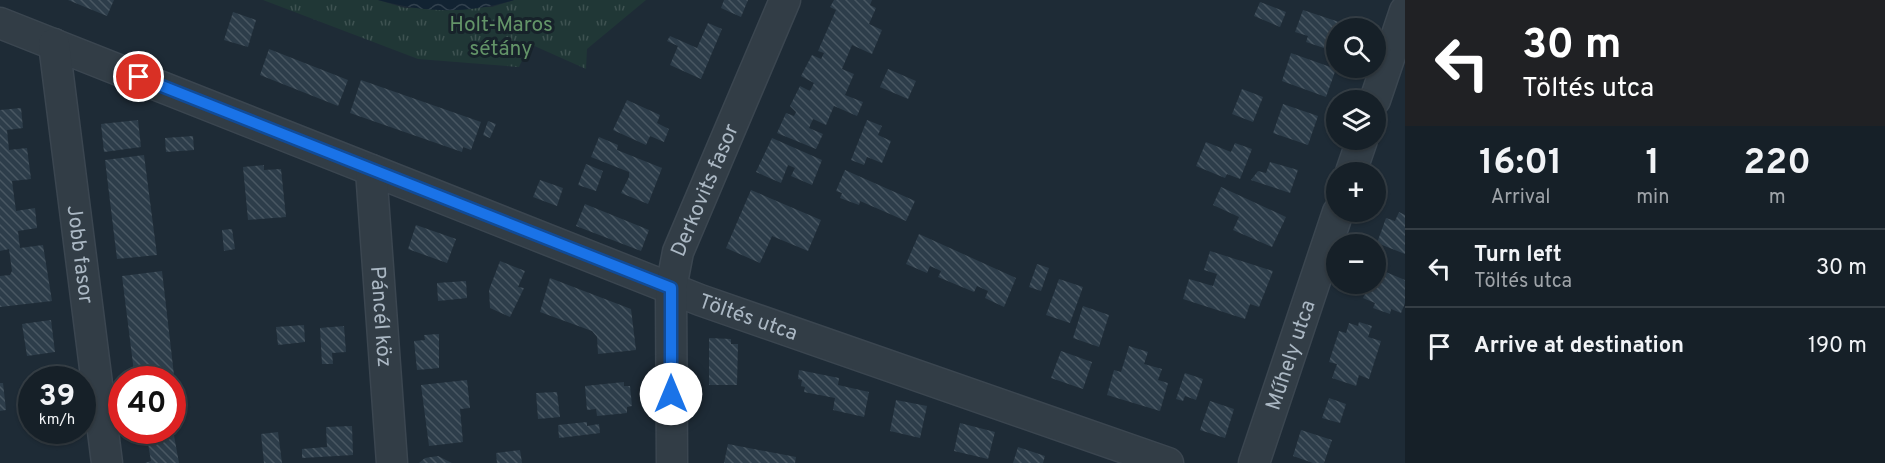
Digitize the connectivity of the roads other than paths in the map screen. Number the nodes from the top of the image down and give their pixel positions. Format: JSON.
{"nodes":[{"id":1,"x":785,"y":0,"type":"edge"},
{"id":2,"x":1405,"y":10,"type":"edge"},
{"id":3,"x":0,"y":23,"type":"edge"},
{"id":4,"x":54,"y":44,"type":"junction"},
{"id":5,"x":1378,"y":90,"type":"edge"},
{"id":6,"x":371,"y":170,"type":"junction"},
{"id":7,"x":1335,"y":222,"type":"edge"},
{"id":8,"x":671,"y":288,"type":"junction"},
{"id":9,"x":107,"y":463,"type":"edge"},
{"id":10,"x":392,"y":463,"type":"edge"},
{"id":11,"x":672,"y":463,"type":"edge"},
{"id":12,"x":1168,"y":463,"type":"edge"},
{"id":13,"x":1254,"y":463,"type":"edge"}],
"edges":[{"from":1,"to":8,"type":"street","name":"Derkovits fasor"},
{"from":2,"to":5,"type":"street"},
{"from":3,"to":4,"type":"street","name":"Töltés utca"},
{"from":4,"to":6,"type":"street","name":"Töltés utca"},
{"from":4,"to":9,"type":"street","name":"Jobb fasor"},
{"from":6,"to":8,"type":"street","name":"Töltés utca"},
{"from":6,"to":10,"type":"street","name":"Páncél köz"},
{"from":7,"to":13,"type":"street","name":"Műhely utca"},
{"from":8,"to":11,"type":"street","name":"Derkovits fasor"},
{"from":8,"to":12,"type":"street","name":"Töltés utca"}]}
